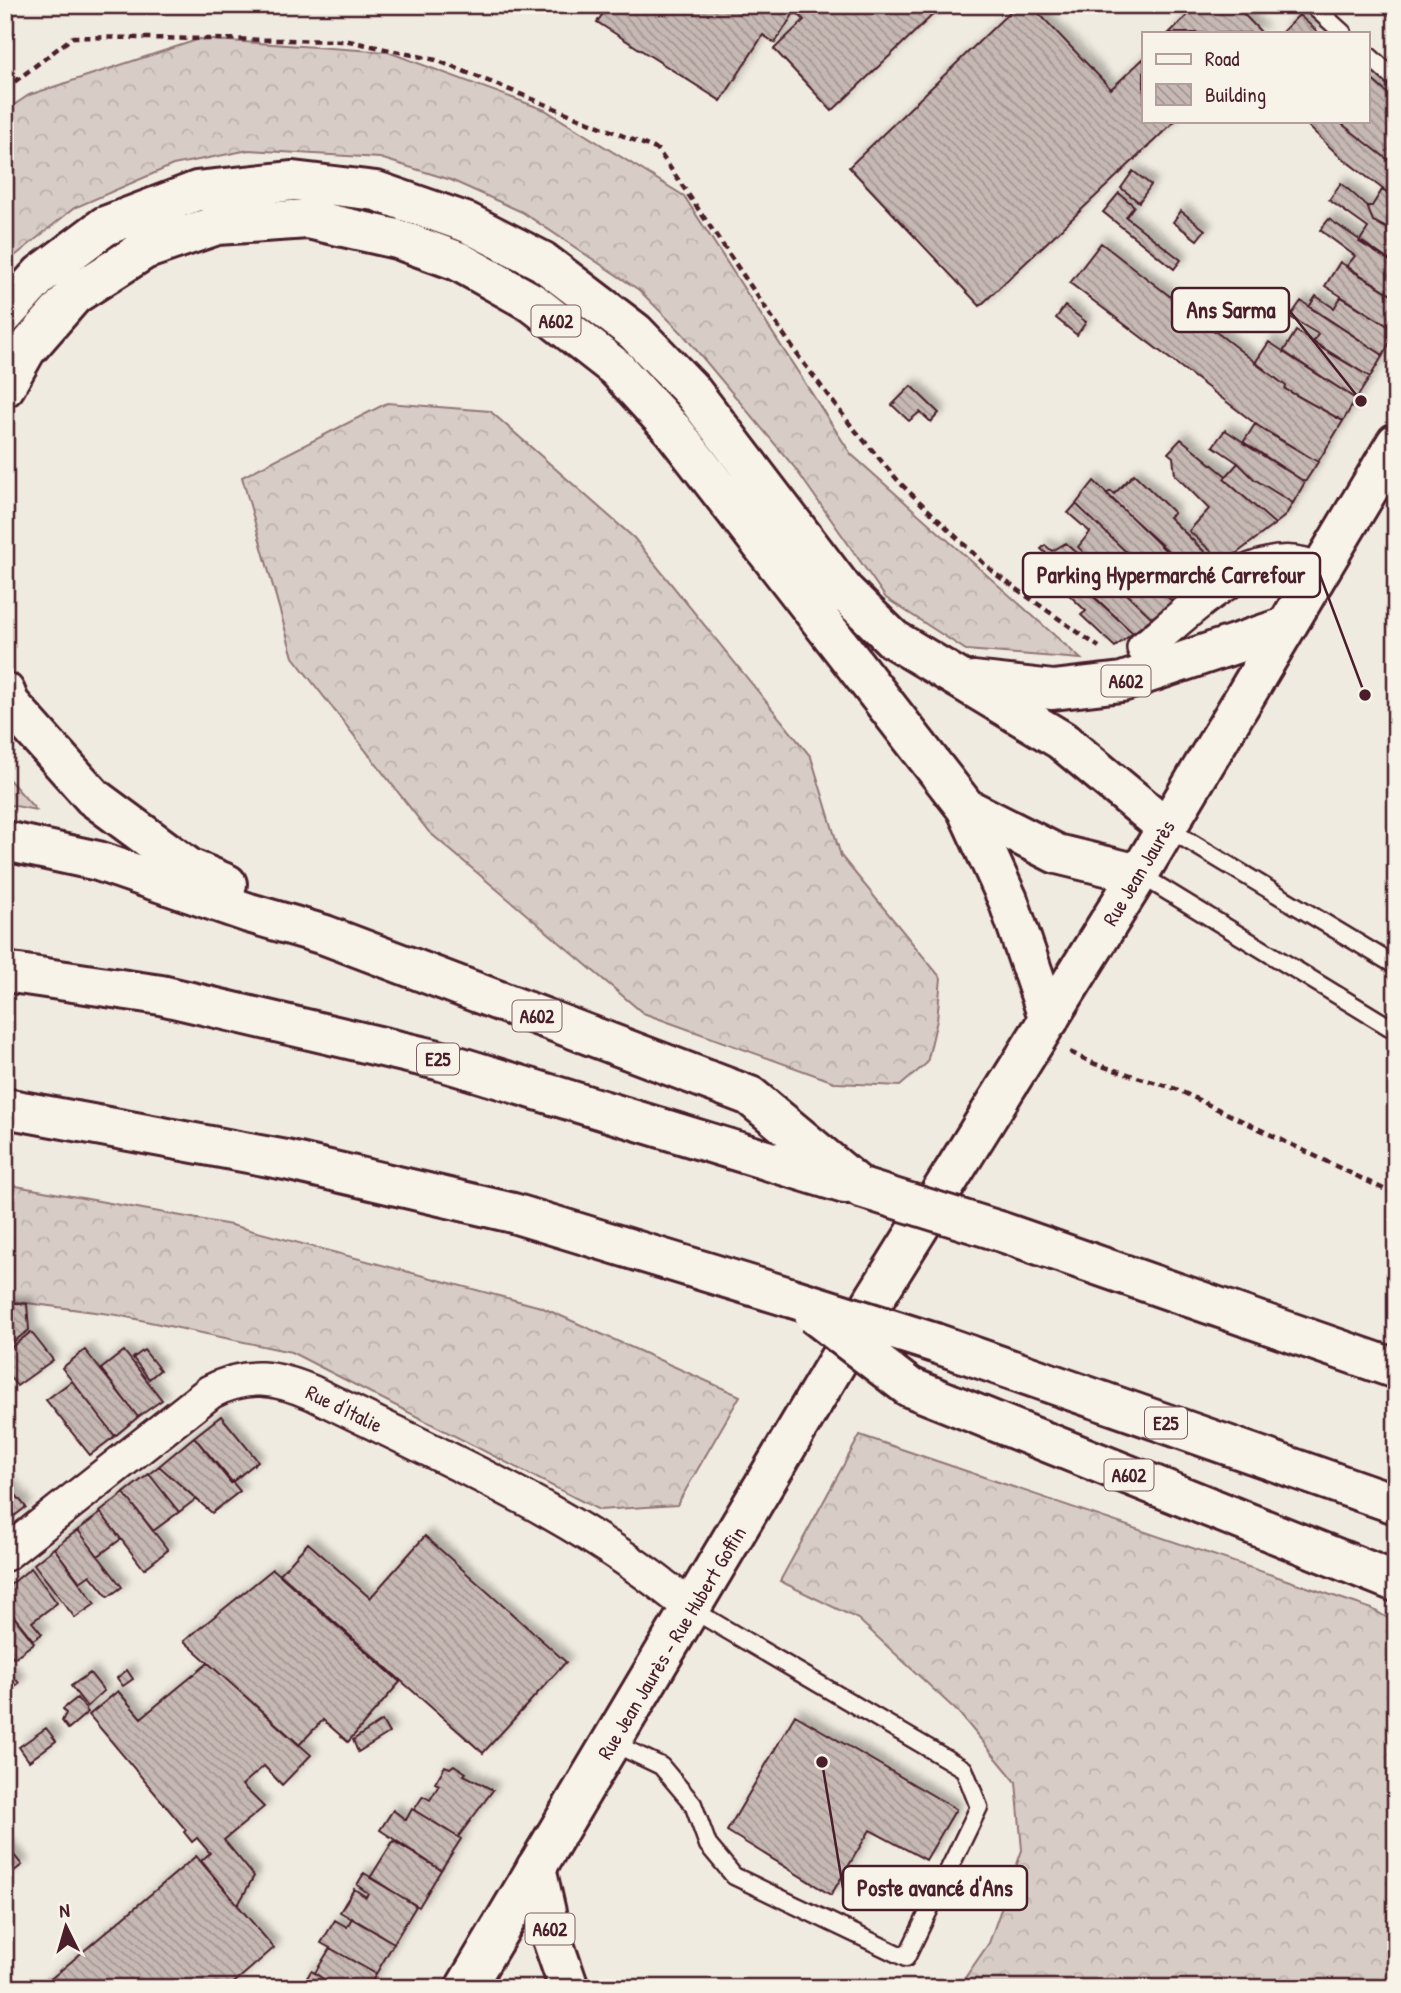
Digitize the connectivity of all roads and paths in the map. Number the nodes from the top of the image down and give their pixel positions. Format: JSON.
{"nodes":[{"id":1,"x":1312,"y":5,"type":"edge"},
{"id":2,"x":1342,"y":32,"type":"edge"},
{"id":3,"x":1370,"y":57,"type":"edge"},
{"id":4,"x":1396,"y":80,"type":"edge"},
{"id":5,"x":5,"y":89,"type":"edge"},
{"id":6,"x":5,"y":314,"type":"edge"},
{"id":7,"x":5,"y":387,"type":"edge"},
{"id":8,"x":1396,"y":443,"type":"edge"},
{"id":9,"x":1320,"y":571,"type":"junction"},
{"id":10,"x":1285,"y":627,"type":"junction"},
{"id":11,"x":1143,"y":648,"type":"dead end"},
{"id":12,"x":1106,"y":653,"type":"dead end"},
{"id":13,"x":960,"y":679,"type":"junction"},
{"id":14,"x":5,"y":692,"type":"edge"},
{"id":15,"x":966,"y":808,"type":"junction"},
{"id":16,"x":1167,"y":828,"type":"junction"},
{"id":17,"x":5,"y":841,"type":"edge"},
{"id":18,"x":1139,"y":874,"type":"junction"},
{"id":19,"x":326,"y":935,"type":"junction"},
{"id":20,"x":1396,"y":966,"type":"edge"},
{"id":21,"x":5,"y":972,"type":"edge"},
{"id":22,"x":1044,"y":1028,"type":"junction"},
{"id":23,"x":1396,"y":1031,"type":"edge"},
{"id":24,"x":5,"y":1108,"type":"edge"},
{"id":25,"x":861,"y":1188,"type":"junction"},
{"id":26,"x":1396,"y":1195,"type":"edge"},
{"id":27,"x":792,"y":1298,"type":"junction"},
{"id":28,"x":875,"y":1298,"type":"joint"},
{"id":29,"x":1396,"y":1369,"type":"edge"},
{"id":30,"x":1396,"y":1504,"type":"edge"},
{"id":31,"x":5,"y":1554,"type":"edge"},
{"id":32,"x":1348,"y":1564,"type":"junction"},
{"id":33,"x":1396,"y":1582,"type":"edge"},
{"id":34,"x":1396,"y":1588,"type":"edge"},
{"id":35,"x":693,"y":1610,"type":"junction"},
{"id":36,"x":613,"y":1743,"type":"junction"},
{"id":37,"x":536,"y":1868,"type":"junction"},
{"id":38,"x":466,"y":1988,"type":"edge"},
{"id":39,"x":569,"y":1988,"type":"edge"}],
"edges":[{"from":1,"to":2,"type":"lane"},
{"from":3,"to":4,"type":"lane"},
{"from":5,"to":12,"type":"path"},
{"from":6,"to":13,"type":"main road","number":"A602"},
{"from":7,"to":15,"type":"main road","number":"A602"},
{"from":8,"to":9,"type":"main road","name":"Rue Jean Jaurès"},
{"from":9,"to":10,"type":"main road","name":"Rue Jean Jaurès"},
{"from":9,"to":11,"type":"street"},
{"from":10,"to":13,"type":"main road","number":"A602"},
{"from":10,"to":16,"type":"main road","name":"Rue Jean Jaurès"},
{"from":13,"to":16,"type":"main road","number":"A602"},
{"from":14,"to":19,"type":"main road","number":"A602"},
{"from":15,"to":18,"type":"main road","number":"A602"},
{"from":15,"to":22,"type":"main road","number":"A602"},
{"from":16,"to":18,"type":"main road","name":"Rue Jean Jaurès"},
{"from":16,"to":20,"type":"lane"},
{"from":17,"to":19,"type":"main road","number":"A602"},
{"from":18,"to":22,"type":"main road","name":"Rue Jean Jaurès"},
{"from":18,"to":23,"type":"lane"},
{"from":19,"to":25,"type":"main road","number":"A602"},
{"from":21,"to":25,"type":"main road","number":"E25"},
{"from":22,"to":26,"type":"path"},
{"from":22,"to":28,"type":"main road","name":"Rue Jean Jaurès"},
{"from":24,"to":27,"type":"main road","number":"E25"},
{"from":25,"to":29,"type":"main road","number":"E25","bridge":true},
{"from":27,"to":30,"type":"main road","number":"E25","bridge":true},
{"from":27,"to":32,"type":"main road","number":"A602","bridge":true},
{"from":28,"to":35,"type":"main road","name":"Rue Jean Jaurès - Rue Hubert Goffin"},
{"from":31,"to":35,"type":"street","name":"Rue d'Italie"},
{"from":32,"to":33,"type":"main road"},
{"from":32,"to":34,"type":"main road","number":"A602"},
{"from":35,"to":36,"type":"main road","name":"Rue Jean Jaurès - Rue Hubert Goffin"},
{"from":35,"to":36,"type":"lane"},
{"from":36,"to":37,"type":"main road","name":"Rue Jean Jaurès - Rue Hubert Goffin"},
{"from":37,"to":38,"type":"main road","name":"Rue Jean Jaurès - Rue Hubert Goffin"},
{"from":37,"to":39,"type":"main road","number":"A602"}]}
